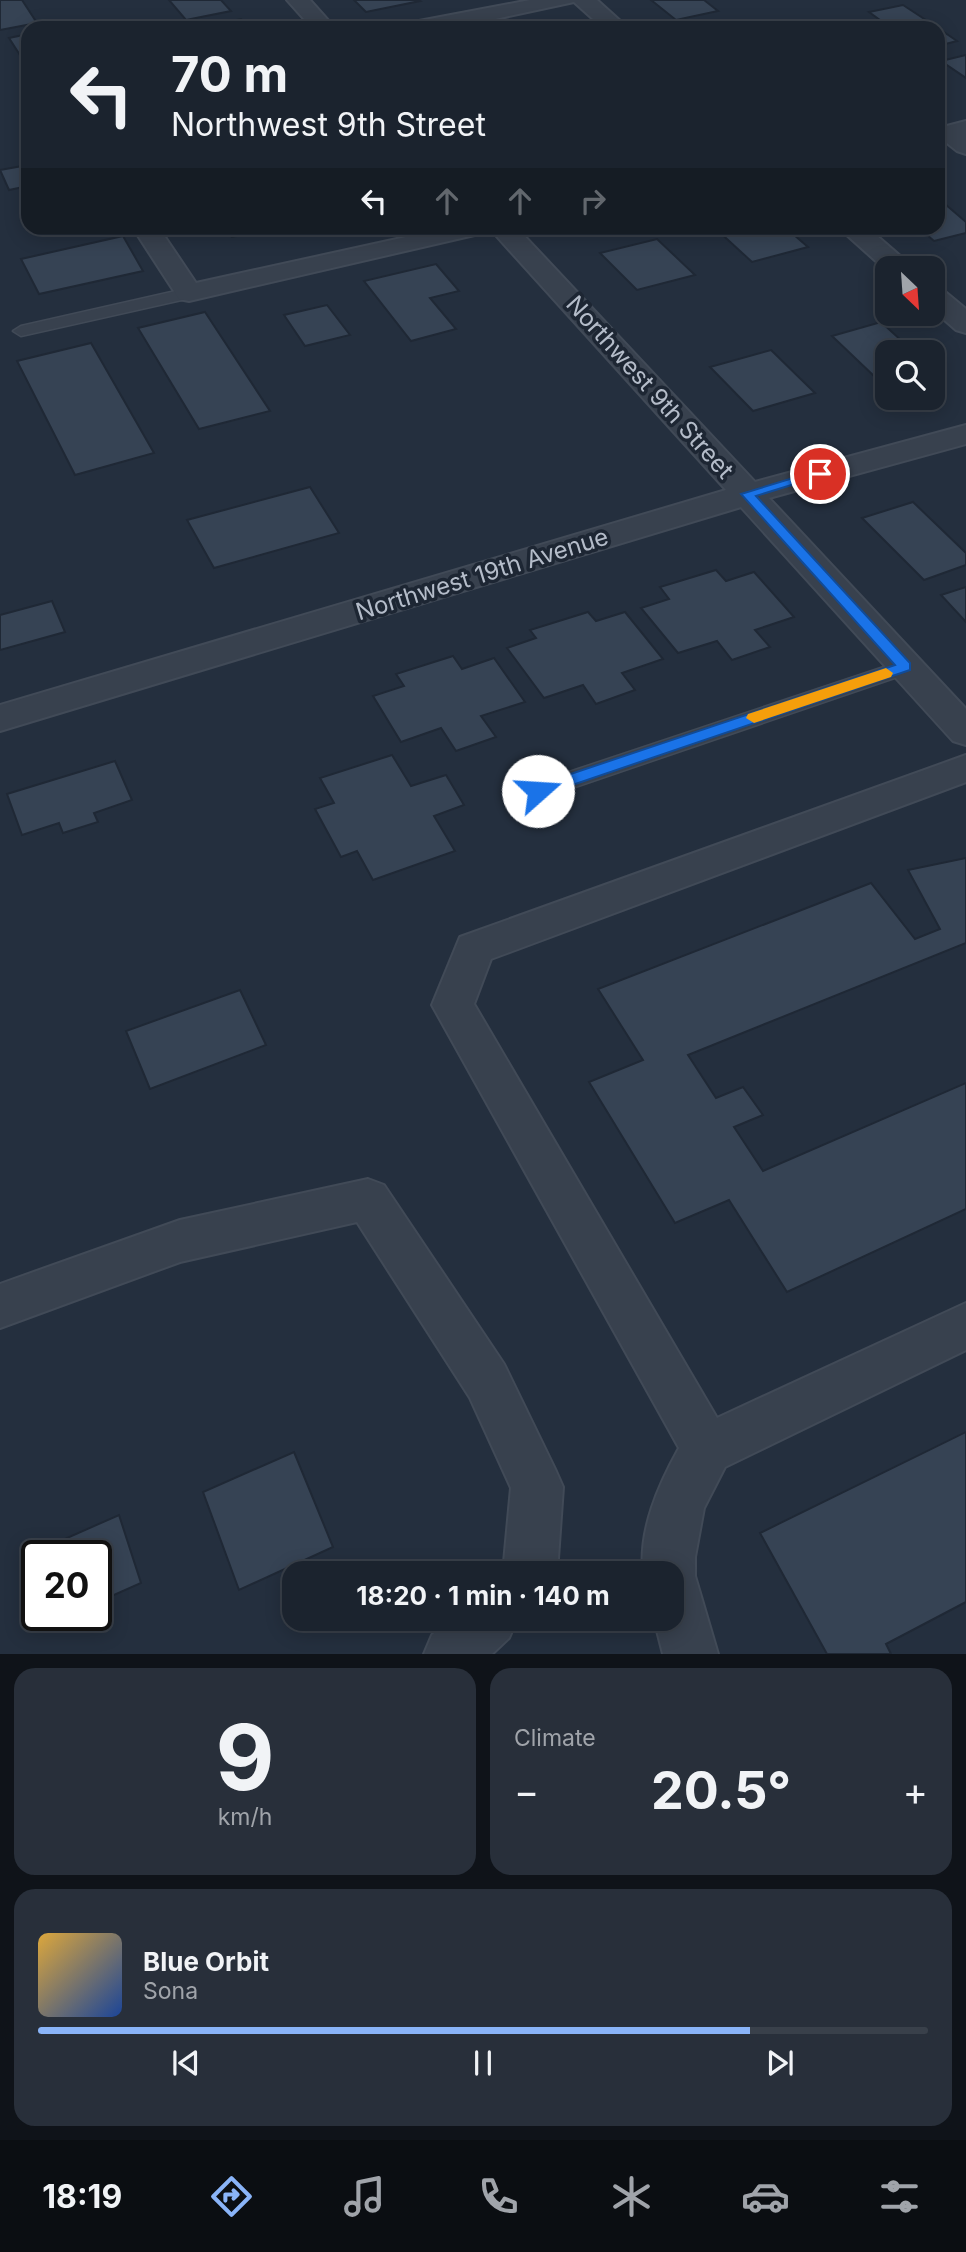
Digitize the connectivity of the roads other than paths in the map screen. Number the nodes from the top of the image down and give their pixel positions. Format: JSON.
{"nodes":[{"id":1,"x":298,"y":0,"type":"edge"},
{"id":2,"x":565,"y":0,"type":"edge"},
{"id":3,"x":584,"y":0,"type":"edge"},
{"id":4,"x":318,"y":21,"type":"edge"},
{"id":5,"x":456,"y":21,"type":"edge"},
{"id":6,"x":609,"y":21,"type":"edge"},
{"id":7,"x":966,"y":128,"type":"edge"},
{"id":8,"x":966,"y":146,"type":"edge"},
{"id":9,"x":151,"y":235,"type":"edge"},
{"id":10,"x":450,"y":235,"type":"edge"},
{"id":11,"x":509,"y":235,"type":"edge"},
{"id":12,"x":860,"y":235,"type":"edge"},
{"id":13,"x":886,"y":256,"type":"edge"},
{"id":14,"x":189,"y":293,"type":"junction"},
{"id":15,"x":945,"y":306,"type":"edge"},
{"id":16,"x":966,"y":324,"type":"edge"},
{"id":17,"x":21,"y":331,"type":"dead end"},
{"id":18,"x":966,"y":434,"type":"edge"},
{"id":19,"x":748,"y":494,"type":"junction"},
{"id":20,"x":905,"y":667,"type":"junction"},
{"id":21,"x":0,"y":718,"type":"edge"},
{"id":22,"x":966,"y":732,"type":"edge"},
{"id":23,"x":966,"y":768,"type":"edge"},
{"id":24,"x":538,"y":791,"type":"dead end"},
{"id":25,"x":0,"y":1306,"type":"edge"},
{"id":26,"x":966,"y":1326,"type":"edge"},
{"id":27,"x":707,"y":1449,"type":"junction"},
{"id":28,"x":531,"y":1561,"type":"edge"},
{"id":29,"x":668,"y":1561,"type":"edge"},
{"id":30,"x":684,"y":1628,"type":"edge"},
{"id":31,"x":477,"y":1631,"type":"edge"},
{"id":32,"x":451,"y":1654,"type":"edge"},
{"id":33,"x":691,"y":1654,"type":"edge"}],
"edges":[{"from":1,"to":4,"type":"street"},
{"from":2,"to":5,"type":"street"},
{"from":3,"to":6,"type":"street"},
{"from":7,"to":8,"type":"street"},
{"from":9,"to":14,"type":"street"},
{"from":10,"to":14,"type":"street"},
{"from":11,"to":19,"type":"street","name":"Northwest 9th Street"},
{"from":12,"to":13,"type":"street"},
{"from":14,"to":17,"type":"lane"},
{"from":15,"to":16,"type":"street"},
{"from":18,"to":19,"type":"street","name":"Northwest 19th Avenue"},
{"from":19,"to":20,"type":"street","name":"Northwest 9th Street"},
{"from":19,"to":21,"type":"street","name":"Northwest 19th Avenue"},
{"from":20,"to":22,"type":"street","name":"Northwest 9th Street"},
{"from":20,"to":24,"type":"lane"},
{"from":23,"to":27,"type":"street"},
{"from":25,"to":28,"type":"street"},
{"from":26,"to":27,"type":"street"},
{"from":27,"to":29,"type":"street"},
{"from":30,"to":33,"type":"street"},
{"from":31,"to":32,"type":"street"}]}
